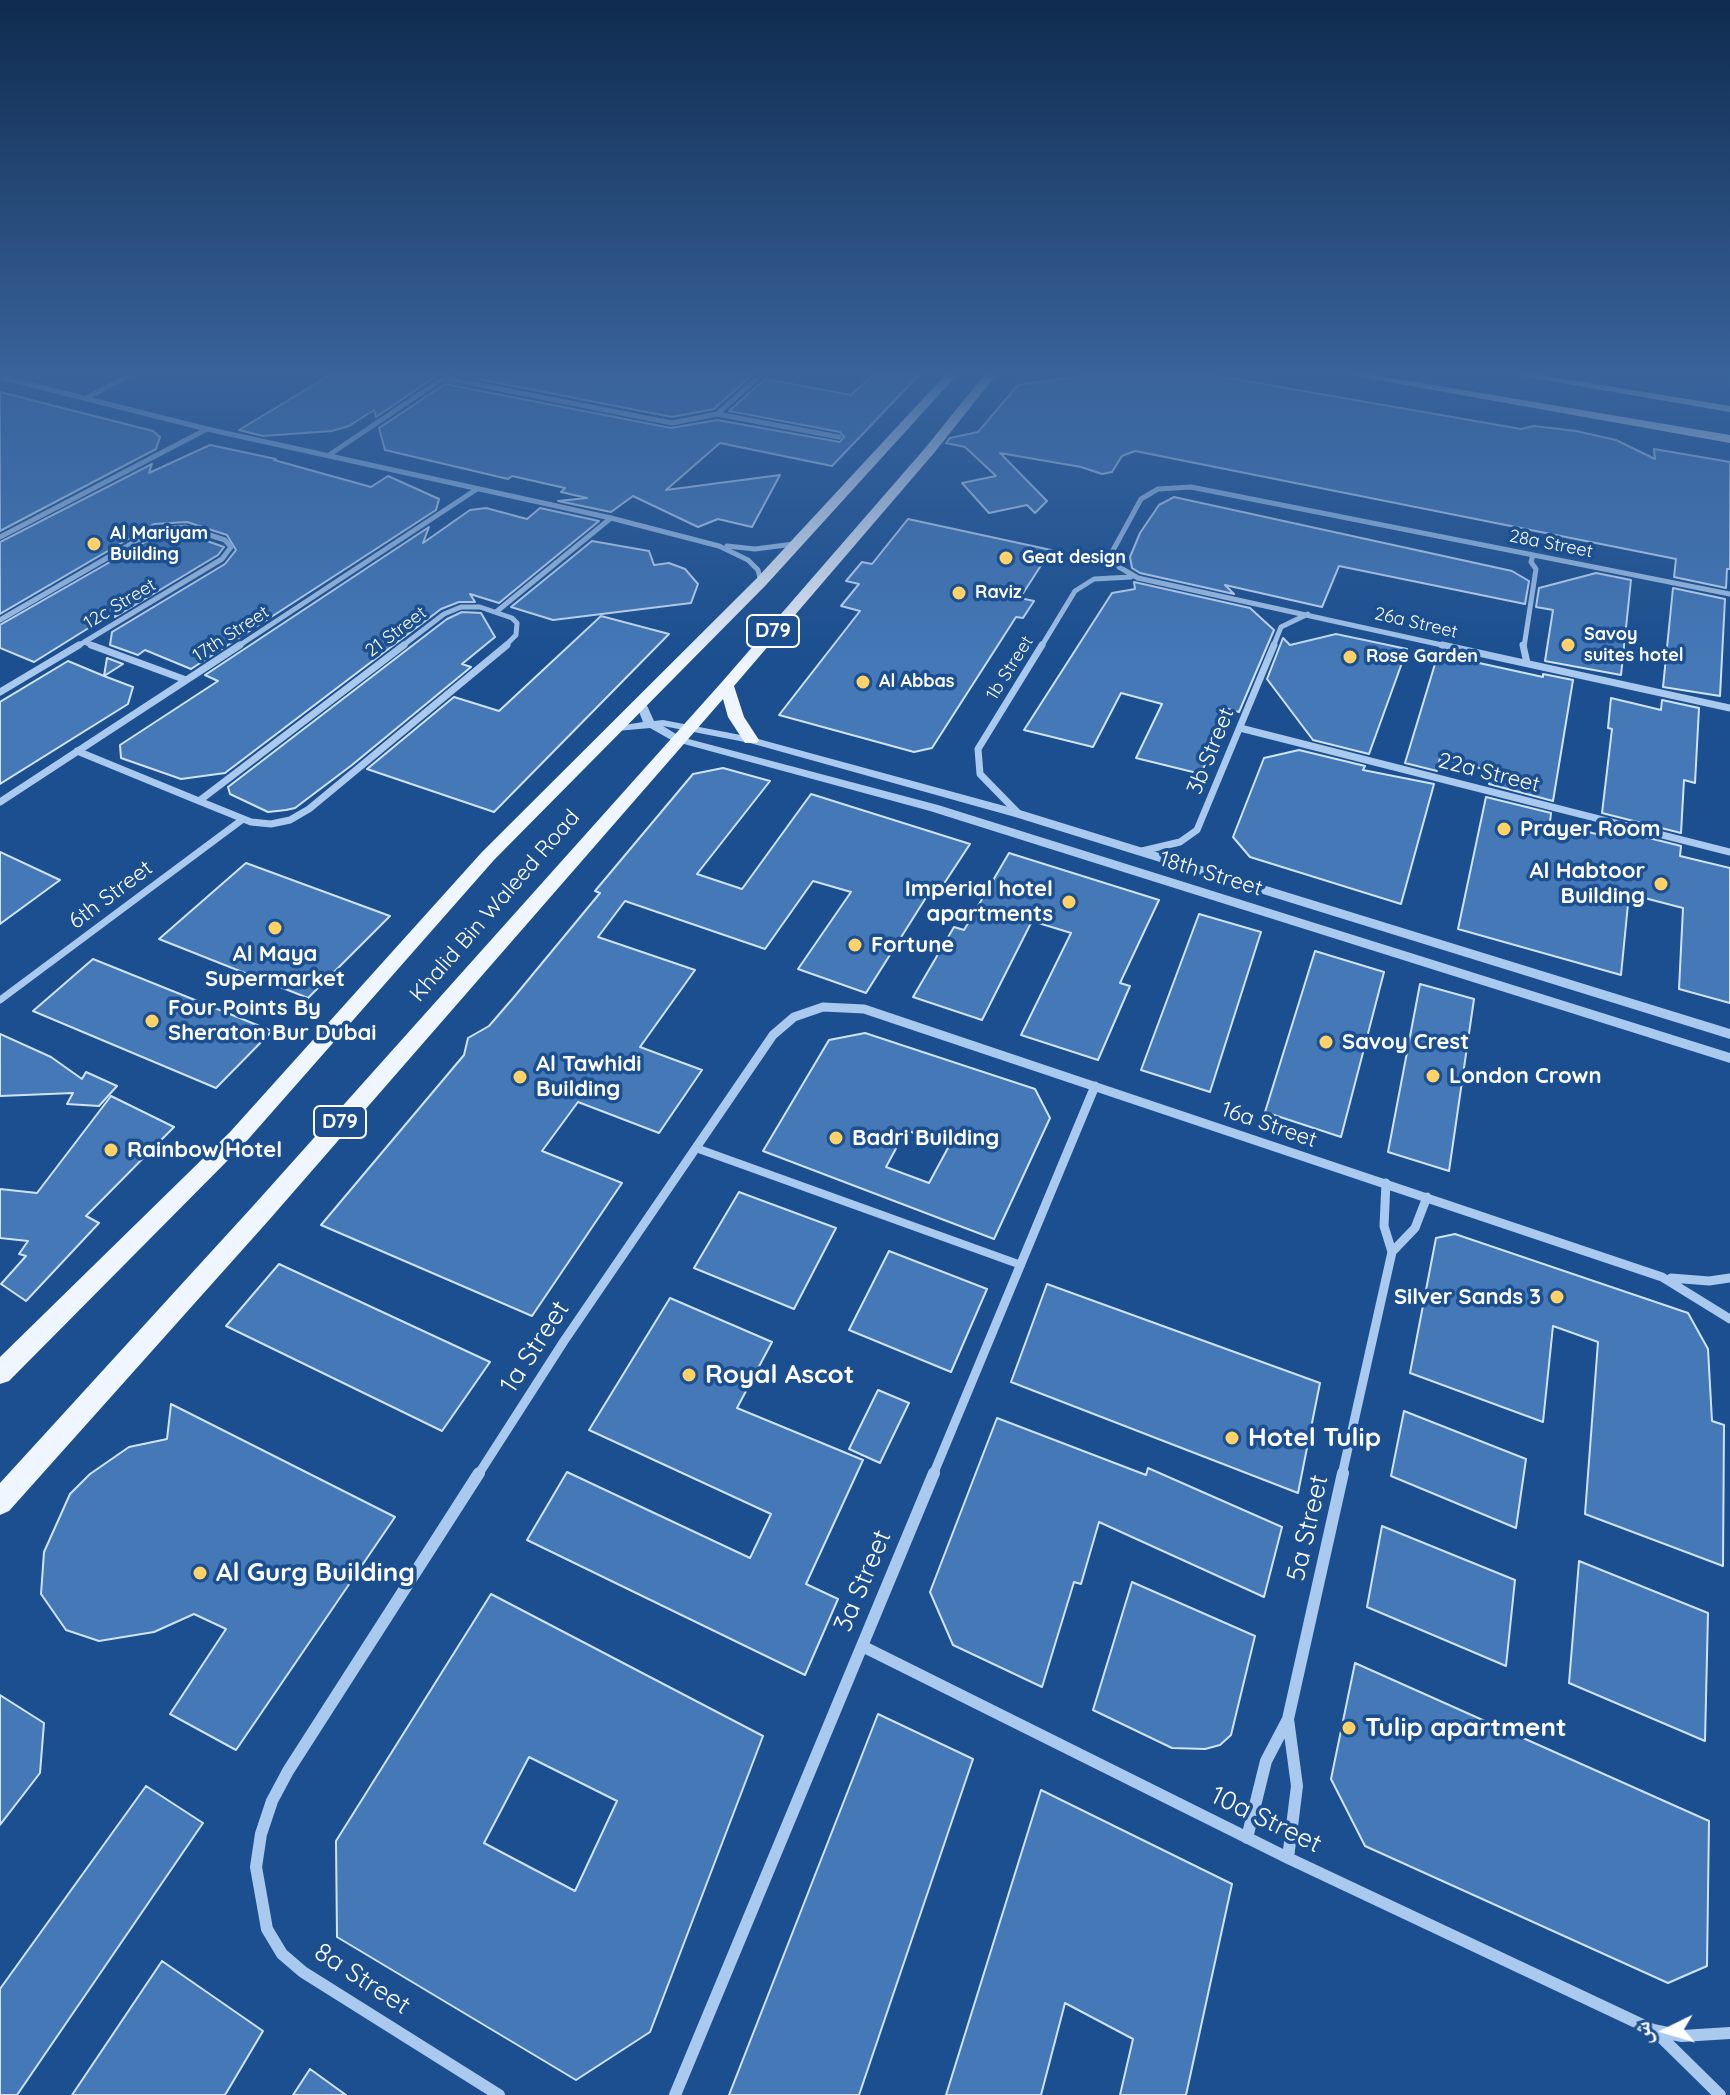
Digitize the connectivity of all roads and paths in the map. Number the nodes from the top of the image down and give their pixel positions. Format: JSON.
{"nodes":[{"id":1,"x":123,"y":473,"type":"edge"},
{"id":2,"x":409,"y":473,"type":"edge"},
{"id":3,"x":860,"y":473,"type":"edge"},
{"id":4,"x":910,"y":473,"type":"edge"},
{"id":5,"x":478,"y":488,"type":"junction"},
{"id":6,"x":611,"y":518,"type":"junction"},
{"id":7,"x":0,"y":537,"type":"edge"},
{"id":8,"x":794,"y":544,"type":"junction"},
{"id":9,"x":719,"y":546,"type":"junction"},
{"id":10,"x":1533,"y":555,"type":"junction"},
{"id":11,"x":1548,"y":558,"type":"junction"},
{"id":12,"x":1536,"y":569,"type":"junction"},
{"id":13,"x":1138,"y":578,"type":"junction"},
{"id":14,"x":761,"y":582,"type":"junction"},
{"id":15,"x":1730,"y":594,"type":"edge"},
{"id":16,"x":1272,"y":606,"type":"junction"},
{"id":17,"x":496,"y":612,"type":"junction"},
{"id":18,"x":1309,"y":614,"type":"junction"},
{"id":19,"x":0,"y":620,"type":"edge"},
{"id":20,"x":1281,"y":627,"type":"junction"},
{"id":21,"x":84,"y":642,"type":"junction"},
{"id":22,"x":1523,"y":645,"type":"junction"},
{"id":23,"x":1514,"y":654,"type":"junction"},
{"id":24,"x":1527,"y":663,"type":"junction"},
{"id":25,"x":186,"y":680,"type":"junction"},
{"id":26,"x":726,"y":686,"type":"junction"},
{"id":27,"x":0,"y":692,"type":"edge"},
{"id":28,"x":640,"y":701,"type":"junction"},
{"id":29,"x":1730,"y":708,"type":"edge"},
{"id":30,"x":649,"y":723,"type":"junction"},
{"id":31,"x":1240,"y":728,"type":"junction"},
{"id":32,"x":610,"y":730,"type":"junction"},
{"id":33,"x":683,"y":732,"type":"junction"},
{"id":34,"x":751,"y":740,"type":"junction"},
{"id":35,"x":77,"y":751,"type":"junction"},
{"id":36,"x":199,"y":801,"type":"junction"},
{"id":37,"x":0,"y":802,"type":"edge"},
{"id":38,"x":1019,"y":814,"type":"junction"},
{"id":39,"x":243,"y":819,"type":"junction"},
{"id":40,"x":1140,"y":851,"type":"junction"},
{"id":41,"x":1730,"y":852,"type":"edge"},
{"id":42,"x":0,"y":1000,"type":"edge"},
{"id":43,"x":864,"y":1009,"type":"joint"},
{"id":44,"x":1730,"y":1034,"type":"edge"},
{"id":45,"x":1730,"y":1058,"type":"edge"},
{"id":46,"x":1095,"y":1086,"type":"junction"},
{"id":47,"x":696,"y":1148,"type":"junction"},
{"id":48,"x":1386,"y":1183,"type":"junction"},
{"id":49,"x":1427,"y":1197,"type":"junction"},
{"id":50,"x":1392,"y":1252,"type":"junction"},
{"id":51,"x":1021,"y":1265,"type":"junction"},
{"id":52,"x":1662,"y":1277,"type":"junction"},
{"id":53,"x":1730,"y":1278,"type":"edge"},
{"id":54,"x":1730,"y":1319,"type":"edge"},
{"id":55,"x":0,"y":1373,"type":"edge"},
{"id":56,"x":0,"y":1502,"type":"edge"},
{"id":57,"x":862,"y":1646,"type":"junction"},
{"id":58,"x":1288,"y":1719,"type":"junction"},
{"id":59,"x":288,"y":1771,"type":"joint"},
{"id":60,"x":1247,"y":1838,"type":"junction"},
{"id":61,"x":1288,"y":1858,"type":"junction"},
{"id":62,"x":1653,"y":2030,"type":"junction"},
{"id":63,"x":1730,"y":2033,"type":"edge"},
{"id":64,"x":499,"y":2095,"type":"edge"},
{"id":65,"x":675,"y":2095,"type":"edge"},
{"id":66,"x":1720,"y":2095,"type":"edge"}],
"edges":[{"from":1,"to":7,"type":"street"},
{"from":2,"to":5,"type":"street"},
{"from":3,"to":8,"type":"main road","name":"Khalid Bin Waleed Road","number":"D79"},
{"from":4,"to":26,"type":"main road","name":"Khalid Bin Waleed Road","number":"D79"},
{"from":5,"to":6,"type":"street"},
{"from":5,"to":25,"type":"street","name":"17th Street"},
{"from":6,"to":9,"type":"street"},
{"from":6,"to":17,"type":"street"},
{"from":8,"to":9,"type":"street"},
{"from":8,"to":14,"type":"main road","name":"Khalid Bin Waleed Road","number":"D79"},
{"from":9,"to":14,"type":"street"},
{"from":10,"to":11,"type":"street","name":"28a Street"},
{"from":10,"to":12,"type":"street"},
{"from":10,"to":13,"type":"street","name":"28a Street"},
{"from":11,"to":12,"type":"street"},
{"from":11,"to":15,"type":"street","name":"28a Street"},
{"from":12,"to":22,"type":"street"},
{"from":13,"to":16,"type":"street","name":"26a Street"},
{"from":13,"to":38,"type":"street","name":"1b Street"},
{"from":14,"to":28,"type":"main road","name":"Khalid Bin Waleed Road","number":"D79"},
{"from":16,"to":18,"type":"street","name":"26a Street"},
{"from":16,"to":20,"type":"street"},
{"from":17,"to":36,"type":"street","name":"21 Street"},
{"from":17,"to":39,"type":"street"},
{"from":18,"to":20,"type":"street"},
{"from":18,"to":23,"type":"street","name":"26a Street"},
{"from":19,"to":21,"type":"street","name":"12c Street"},
{"from":20,"to":31,"type":"street","name":"3b Street"},
{"from":21,"to":25,"type":"street","name":"12c Street"},
{"from":21,"to":27,"type":"street","name":"12c Street"},
{"from":22,"to":23,"type":"street"},
{"from":22,"to":24,"type":"street"},
{"from":23,"to":24,"type":"street","name":"26a Street"},
{"from":24,"to":29,"type":"street","name":"26a Street"},
{"from":25,"to":35,"type":"street","name":"17th Street"},
{"from":26,"to":33,"type":"main road","name":"Khalid Bin Waleed Road","number":"D79"},
{"from":26,"to":34,"type":"main road"},
{"from":28,"to":30,"type":"street"},
{"from":28,"to":32,"type":"main road","name":"Khalid Bin Waleed Road","number":"D79"},
{"from":30,"to":32,"type":"street"},
{"from":30,"to":33,"type":"street"},
{"from":30,"to":33,"type":"street"},
{"from":31,"to":40,"type":"street","name":"3b Street"},
{"from":31,"to":41,"type":"street","name":"22a Street"},
{"from":32,"to":55,"type":"main road","name":"Khalid Bin Waleed Road","number":"D79"},
{"from":33,"to":34,"type":"street","name":"18th Street"},
{"from":33,"to":45,"type":"street","name":"18th Street"},
{"from":33,"to":56,"type":"main road","name":"Khalid Bin Waleed Road","number":"D79"},
{"from":34,"to":38,"type":"street","name":"18th Street"},
{"from":35,"to":36,"type":"street"},
{"from":35,"to":37,"type":"street","name":"17th Street"},
{"from":36,"to":39,"type":"street"},
{"from":38,"to":40,"type":"street","name":"18th Street"},
{"from":39,"to":42,"type":"street","name":"6th Street"},
{"from":40,"to":44,"type":"street","name":"18th Street"},
{"from":43,"to":46,"type":"street","name":"16a Street"},
{"from":43,"to":47,"type":"street","name":"1a Street"},
{"from":46,"to":48,"type":"street","name":"16a Street"},
{"from":46,"to":51,"type":"street","name":"3a Street"},
{"from":47,"to":51,"type":"street"},
{"from":47,"to":59,"type":"street","name":"1a Street"},
{"from":48,"to":49,"type":"street","name":"16a Street"},
{"from":48,"to":50,"type":"street","name":"5a Street"},
{"from":49,"to":50,"type":"street","name":"5a Street"},
{"from":49,"to":52,"type":"street","name":"16a Street"},
{"from":50,"to":58,"type":"street","name":"5a Street"},
{"from":51,"to":57,"type":"street","name":"3a Street"},
{"from":52,"to":53,"type":"street","name":"16a Street"},
{"from":52,"to":54,"type":"street","name":"16a Street"},
{"from":57,"to":60,"type":"street","name":"10a Street"},
{"from":57,"to":65,"type":"street","name":"3a Street"},
{"from":58,"to":60,"type":"street","name":"5a Street"},
{"from":58,"to":61,"type":"street","name":"5a Street"},
{"from":59,"to":64,"type":"street","name":"8a Street"},
{"from":60,"to":61,"type":"street","name":"10a Street"},
{"from":61,"to":62,"type":"street","name":"10a Street"},
{"from":62,"to":63,"type":"street","name":"10a Street"},
{"from":62,"to":66,"type":"street","name":"10a Street"}]}
